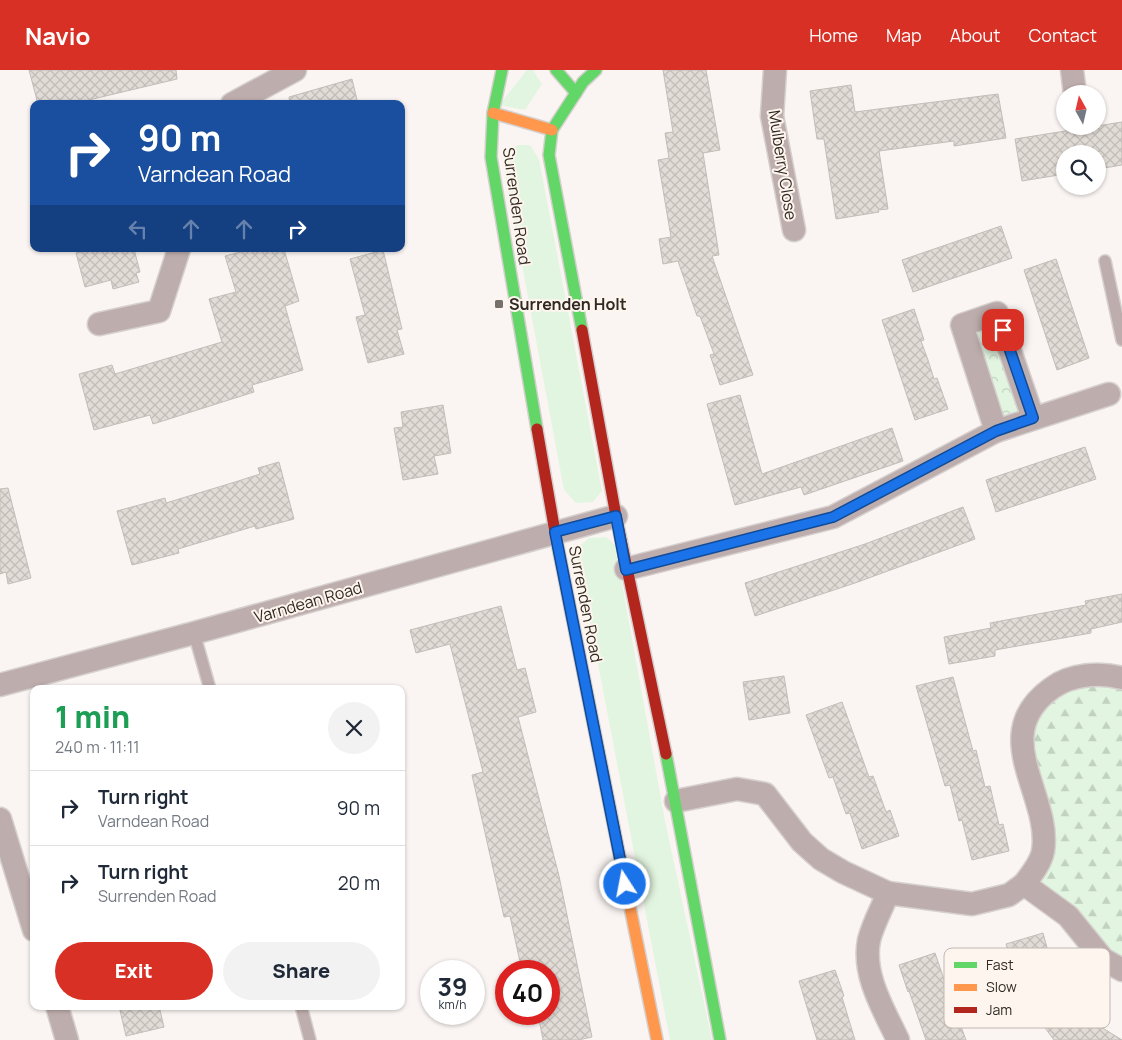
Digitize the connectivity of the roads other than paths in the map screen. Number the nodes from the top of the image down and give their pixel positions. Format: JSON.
{"nodes":[{"id":1,"x":295,"y":70,"type":"edge"},
{"id":2,"x":498,"y":70,"type":"edge"},
{"id":3,"x":556,"y":70,"type":"edge"},
{"id":4,"x":596,"y":70,"type":"edge"},
{"id":5,"x":776,"y":70,"type":"edge"},
{"id":6,"x":1072,"y":70,"type":"edge"},
{"id":7,"x":1074,"y":85,"type":"edge"},
{"id":8,"x":576,"y":93,"type":"junction"},
{"id":9,"x":239,"y":100,"type":"edge"},
{"id":10,"x":493,"y":113,"type":"junction"},
{"id":11,"x":552,"y":130,"type":"junction"},
{"id":12,"x":794,"y":230,"type":"dead end"},
{"id":13,"x":178,"y":252,"type":"edge"},
{"id":14,"x":1105,"y":261,"type":"dead end"},
{"id":15,"x":100,"y":324,"type":"dead end"},
{"id":16,"x":1122,"y":340,"type":"edge"},
{"id":17,"x":1115,"y":392,"type":"edge"},
{"id":18,"x":1033,"y":418,"type":"junction"},
{"id":19,"x":996,"y":431,"type":"junction"},
{"id":20,"x":616,"y":516,"type":"junction"},
{"id":21,"x":555,"y":532,"type":"junction"},
{"id":22,"x":626,"y":570,"type":"junction"},
{"id":23,"x":194,"y":634,"type":"junction"},
{"id":24,"x":1122,"y":678,"type":"edge"},
{"id":25,"x":0,"y":685,"type":"edge"},
{"id":26,"x":209,"y":685,"type":"edge"},
{"id":27,"x":676,"y":801,"type":"junction"},
{"id":28,"x":0,"y":819,"type":"edge"},
{"id":29,"x":1024,"y":884,"type":"junction"},
{"id":30,"x":888,"y":893,"type":"junction"},
{"id":31,"x":30,"y":917,"type":"edge"},
{"id":32,"x":1094,"y":948,"type":"edge"},
{"id":33,"x":1110,"y":963,"type":"edge"},
{"id":34,"x":1122,"y":970,"type":"edge"},
{"id":35,"x":58,"y":1010,"type":"edge"},
{"id":36,"x":302,"y":1010,"type":"edge"},
{"id":37,"x":67,"y":1040,"type":"edge"},
{"id":38,"x":310,"y":1040,"type":"edge"},
{"id":39,"x":657,"y":1040,"type":"edge"},
{"id":40,"x":720,"y":1040,"type":"edge"},
{"id":41,"x":898,"y":1040,"type":"edge"}],
"edges":[{"from":1,"to":9,"type":"street"},
{"from":2,"to":10,"type":"street","name":"Surrenden Road"},
{"from":3,"to":8,"type":"street"},
{"from":4,"to":8,"type":"street"},
{"from":5,"to":12,"type":"street","name":"Mulberry Close"},
{"from":6,"to":7,"type":"street"},
{"from":8,"to":11,"type":"street"},
{"from":10,"to":11,"type":"street"},
{"from":10,"to":21,"type":"street","name":"Surrenden Road"},
{"from":11,"to":20,"type":"street"},
{"from":13,"to":15,"type":"street"},
{"from":14,"to":16,"type":"lane"},
{"from":17,"to":18,"type":"street"},
{"from":18,"to":19,"type":"street"},
{"from":18,"to":19,"type":"street"},
{"from":19,"to":22,"type":"street"},
{"from":20,"to":21,"type":"street","name":"Varndean Road"},
{"from":20,"to":22,"type":"street"},
{"from":21,"to":23,"type":"street","name":"Varndean Road"},
{"from":21,"to":39,"type":"street","name":"Surrenden Road"},
{"from":22,"to":27,"type":"street"},
{"from":23,"to":25,"type":"street","name":"Varndean Road"},
{"from":23,"to":26,"type":"lane"},
{"from":24,"to":29,"type":"street"},
{"from":27,"to":30,"type":"street"},
{"from":27,"to":40,"type":"street"},
{"from":28,"to":31,"type":"street"},
{"from":29,"to":30,"type":"street"},
{"from":29,"to":32,"type":"street"},
{"from":30,"to":41,"type":"street"},
{"from":33,"to":34,"type":"street"},
{"from":35,"to":37,"type":"street"},
{"from":36,"to":38,"type":"lane"}]}
